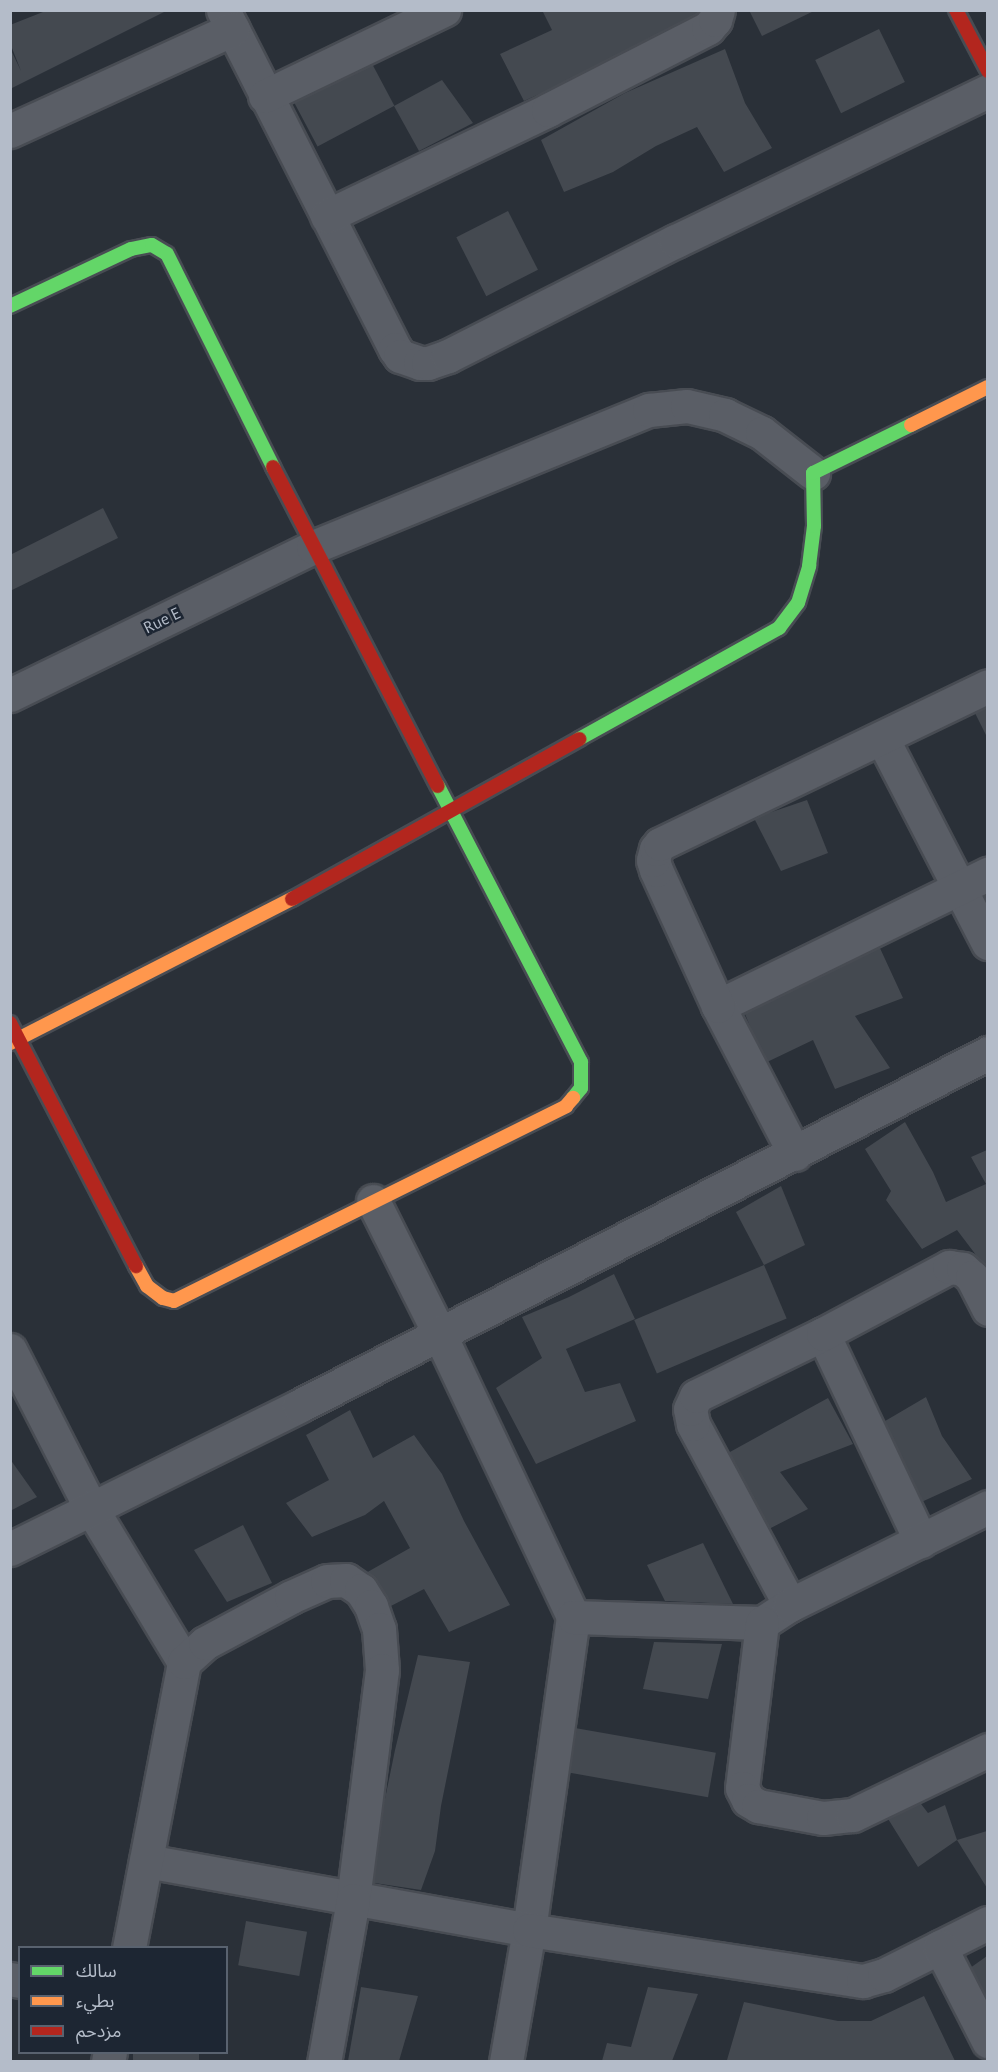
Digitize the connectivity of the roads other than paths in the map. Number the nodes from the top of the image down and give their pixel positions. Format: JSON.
{"nodes":[{"id":1,"x":444,"y":10,"type":"edge"},
{"id":2,"x":718,"y":10,"type":"edge"},
{"id":3,"x":956,"y":10,"type":"edge"},
{"id":4,"x":228,"y":20,"type":"edge"},
{"id":5,"x":987,"y":72,"type":"edge"},
{"id":6,"x":987,"y":91,"type":"edge"},
{"id":7,"x":265,"y":96,"type":"junction"},
{"id":8,"x":10,"y":131,"type":"edge"},
{"id":9,"x":327,"y":216,"type":"junction"},
{"id":10,"x":10,"y":306,"type":"edge"},
{"id":11,"x":987,"y":387,"type":"edge"},
{"id":12,"x":813,"y":473,"type":"junction"},
{"id":13,"x":314,"y":547,"type":"junction"},
{"id":14,"x":987,"y":686,"type":"edge"},
{"id":15,"x":10,"y":695,"type":"edge"},
{"id":16,"x":882,"y":738,"type":"junction"},
{"id":17,"x":452,"y":810,"type":"junction"},
{"id":18,"x":973,"y":881,"type":"edge"},
{"id":19,"x":987,"y":943,"type":"edge"},
{"id":20,"x":718,"y":1006,"type":"junction"},
{"id":21,"x":10,"y":1023,"type":"edge"},
{"id":22,"x":14,"y":1041,"type":"edge"},
{"id":23,"x":987,"y":1053,"type":"edge"},
{"id":24,"x":795,"y":1154,"type":"junction"},
{"id":25,"x":373,"y":1201,"type":"junction"},
{"id":26,"x":987,"y":1309,"type":"edge"},
{"id":27,"x":439,"y":1333,"type":"junction"},
{"id":28,"x":823,"y":1334,"type":"junction"},
{"id":29,"x":10,"y":1350,"type":"edge"},
{"id":30,"x":987,"y":1507,"type":"edge"},
{"id":31,"x":91,"y":1508,"type":"junction"},
{"id":32,"x":921,"y":1541,"type":"junction"},
{"id":33,"x":10,"y":1549,"type":"edge"},
{"id":34,"x":790,"y":1605,"type":"junction"},
{"id":35,"x":573,"y":1617,"type":"junction"},
{"id":36,"x":762,"y":1623,"type":"junction"},
{"id":37,"x":184,"y":1662,"type":"junction"},
{"id":38,"x":987,"y":1750,"type":"edge"},
{"id":39,"x":146,"y":1861,"type":"junction"},
{"id":40,"x":353,"y":1900,"type":"junction"},
{"id":41,"x":987,"y":1923,"type":"edge"},
{"id":42,"x":530,"y":1930,"type":"junction"},
{"id":43,"x":129,"y":1946,"type":"edge"},
{"id":44,"x":940,"y":1947,"type":"junction"},
{"id":45,"x":987,"y":2041,"type":"edge"},
{"id":46,"x":324,"y":2061,"type":"edge"},
{"id":47,"x":506,"y":2061,"type":"edge"}],
"edges":[{"from":1,"to":7,"type":"street"},
{"from":2,"to":9,"type":"street"},
{"from":3,"to":5,"type":"street"},
{"from":4,"to":7,"type":"street"},
{"from":4,"to":8,"type":"street"},
{"from":6,"to":9,"type":"street"},
{"from":7,"to":9,"type":"street"},
{"from":10,"to":13,"type":"street"},
{"from":11,"to":12,"type":"street"},
{"from":12,"to":13,"type":"street","name":"Rue E"},
{"from":12,"to":17,"type":"street"},
{"from":13,"to":15,"type":"street","name":"Rue E"},
{"from":13,"to":17,"type":"street"},
{"from":14,"to":16,"type":"street"},
{"from":16,"to":18,"type":"street"},
{"from":16,"to":20,"type":"street"},
{"from":17,"to":22,"type":"street"},
{"from":17,"to":25,"type":"street"},
{"from":18,"to":19,"type":"street"},
{"from":18,"to":20,"type":"street"},
{"from":20,"to":24,"type":"street"},
{"from":21,"to":22,"type":"street"},
{"from":22,"to":25,"type":"street"},
{"from":23,"to":24,"type":"street"},
{"from":24,"to":27,"type":"street"},
{"from":25,"to":27,"type":"street"},
{"from":26,"to":28,"type":"street"},
{"from":27,"to":31,"type":"street"},
{"from":27,"to":35,"type":"street"},
{"from":28,"to":32,"type":"street"},
{"from":28,"to":34,"type":"street"},
{"from":29,"to":31,"type":"street"},
{"from":30,"to":32,"type":"street"},
{"from":31,"to":33,"type":"street"},
{"from":31,"to":37,"type":"street"},
{"from":32,"to":34,"type":"street"},
{"from":34,"to":36,"type":"street"},
{"from":35,"to":36,"type":"street"},
{"from":35,"to":42,"type":"street"},
{"from":36,"to":38,"type":"street"},
{"from":37,"to":39,"type":"street"},
{"from":37,"to":40,"type":"street"},
{"from":39,"to":40,"type":"street"},
{"from":39,"to":43,"type":"street"},
{"from":40,"to":42,"type":"street"},
{"from":40,"to":46,"type":"street"},
{"from":41,"to":44,"type":"street"},
{"from":42,"to":44,"type":"street"},
{"from":42,"to":47,"type":"street"},
{"from":44,"to":45,"type":"street"}]}
